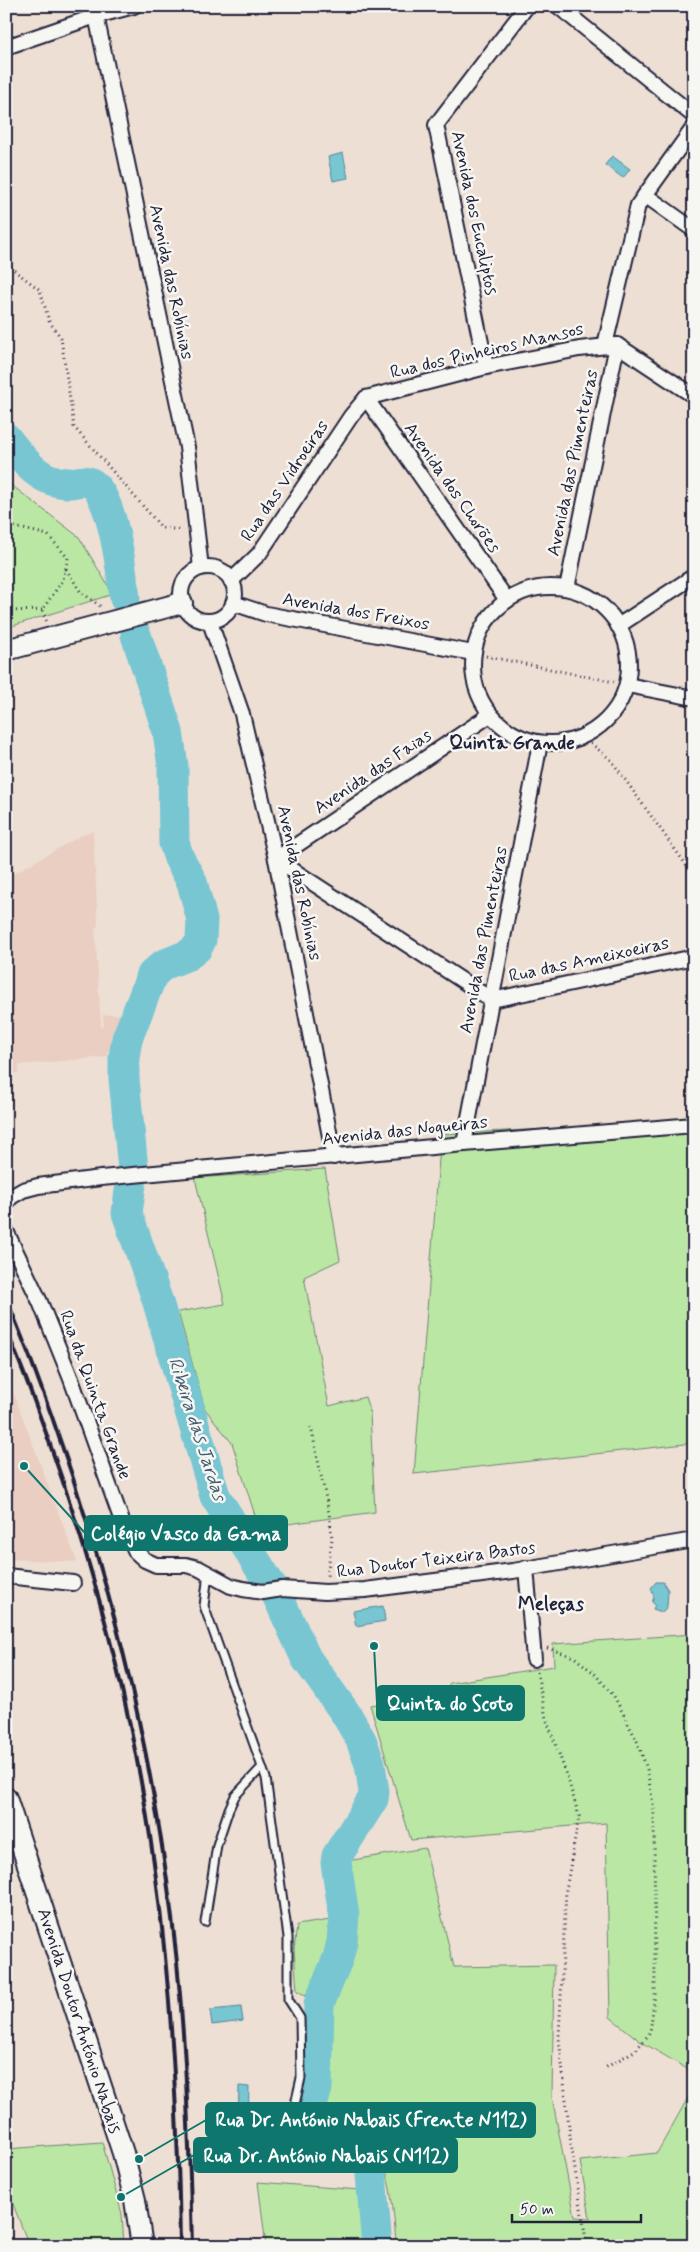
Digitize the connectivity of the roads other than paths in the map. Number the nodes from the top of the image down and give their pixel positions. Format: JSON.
{"nodes":[{"id":1,"x":134,"y":6,"type":"edge"},
{"id":2,"x":527,"y":6,"type":"edge"},
{"id":3,"x":558,"y":6,"type":"edge"},
{"id":4,"x":95,"y":11,"type":"edge"},
{"id":5,"x":6,"y":47,"type":"edge"},
{"id":6,"x":694,"y":116,"type":"edge"},
{"id":7,"x":694,"y":127,"type":"edge"},
{"id":8,"x":645,"y":195,"type":"junction"},
{"id":9,"x":694,"y":230,"type":"edge"},
{"id":10,"x":611,"y":345,"type":"junction"},
{"id":11,"x":486,"y":366,"type":"junction"},
{"id":12,"x":694,"y":396,"type":"edge"},
{"id":13,"x":366,"y":398,"type":"junction"},
{"id":14,"x":201,"y":568,"type":"junction"},
{"id":15,"x":694,"y":576,"type":"edge"},
{"id":16,"x":231,"y":581,"type":"junction"},
{"id":17,"x":566,"y":588,"type":"junction"},
{"id":18,"x":507,"y":600,"type":"junction"},
{"id":19,"x":182,"y":603,"type":"junction"},
{"id":20,"x":234,"y":603,"type":"junction"},
{"id":21,"x":210,"y":622,"type":"junction"},
{"id":22,"x":618,"y":626,"type":"junction"},
{"id":23,"x":6,"y":650,"type":"edge"},
{"id":24,"x":473,"y":653,"type":"junction"},
{"id":25,"x":627,"y":685,"type":"junction"},
{"id":26,"x":694,"y":698,"type":"edge"},
{"id":27,"x":490,"y":715,"type":"junction"},
{"id":28,"x":540,"y":743,"type":"junction"},
{"id":29,"x":276,"y":859,"type":"junction"},
{"id":30,"x":694,"y":957,"type":"edge"},
{"id":31,"x":492,"y":1000,"type":"junction"},
{"id":32,"x":694,"y":1125,"type":"edge"},
{"id":33,"x":464,"y":1144,"type":"junction"},
{"id":34,"x":334,"y":1157,"type":"junction"},
{"id":35,"x":6,"y":1204,"type":"edge"},
{"id":36,"x":6,"y":1231,"type":"edge"},
{"id":37,"x":694,"y":1540,"type":"edge"},
{"id":38,"x":156,"y":1565,"type":"joint"},
{"id":39,"x":526,"y":1568,"type":"junction"},
{"id":40,"x":208,"y":1574,"type":"junction"},
{"id":41,"x":6,"y":1576,"type":"edge"},
{"id":42,"x":73,"y":1582,"type":"dead end"},
{"id":43,"x":534,"y":1659,"type":"road end"},
{"id":44,"x":262,"y":1766,"type":"junction"},
{"id":45,"x":6,"y":1798,"type":"edge"},
{"id":46,"x":205,"y":1922,"type":"dead end"},
{"id":47,"x":290,"y":2158,"type":"dead end"},
{"id":48,"x":142,"y":2246,"type":"edge"}],
"edges":[{"from":1,"to":4,"type":"street"},
{"from":2,"to":11,"type":"street","name":"Avenida dos Eucaliptos"},
{"from":3,"to":6,"type":"street"},
{"from":4,"to":5,"type":"street"},
{"from":4,"to":14,"type":"street","name":"Avenida das Robínias"},
{"from":7,"to":8,"type":"street","name":"Avenida das Pimenteiras"},
{"from":8,"to":9,"type":"street"},
{"from":8,"to":10,"type":"street","name":"Avenida das Pimenteiras"},
{"from":10,"to":11,"type":"street","name":"Rua dos Pinheiros Mansos"},
{"from":10,"to":12,"type":"street"},
{"from":10,"to":17,"type":"street","name":"Avenida das Pimenteiras"},
{"from":11,"to":13,"type":"street","name":"Rua dos Pinheiros Mansos"},
{"from":13,"to":16,"type":"street","name":"Rua das Vidroeiras"},
{"from":13,"to":18,"type":"street","name":"Avenida dos Chorões"},
{"from":14,"to":16,"type":"street"},
{"from":14,"to":19,"type":"street"},
{"from":15,"to":22,"type":"street"},
{"from":16,"to":20,"type":"street"},
{"from":17,"to":18,"type":"street"},
{"from":17,"to":22,"type":"street"},
{"from":18,"to":24,"type":"street"},
{"from":19,"to":21,"type":"street"},
{"from":19,"to":23,"type":"main road"},
{"from":20,"to":21,"type":"street"},
{"from":20,"to":24,"type":"street","name":"Avenida dos Freixos"},
{"from":21,"to":29,"type":"street","name":"Avenida das Robínias"},
{"from":22,"to":25,"type":"street"},
{"from":24,"to":27,"type":"street"},
{"from":25,"to":26,"type":"street"},
{"from":25,"to":28,"type":"street"},
{"from":27,"to":28,"type":"street"},
{"from":27,"to":29,"type":"street","name":"Avenida das Faias"},
{"from":28,"to":31,"type":"street","name":"Avenida das Pimenteiras"},
{"from":29,"to":31,"type":"street"},
{"from":29,"to":34,"type":"street","name":"Avenida das Robínias"},
{"from":30,"to":31,"type":"street","name":"Rua das Ameixoeiras"},
{"from":31,"to":33,"type":"street","name":"Avenida das Pimenteiras"},
{"from":32,"to":33,"type":"street","name":"Avenida das Nogueiras"},
{"from":33,"to":34,"type":"street","name":"Avenida das Nogueiras"},
{"from":34,"to":35,"type":"street","name":"Avenida das Nogueiras"},
{"from":36,"to":38,"type":"street","name":"Rua da Quinta Grande"},
{"from":37,"to":39,"type":"street","name":"Rua Doutor Teixeira Bastos"},
{"from":38,"to":40,"type":"street","name":"Rua Doutor Teixeira Bastos"},
{"from":39,"to":40,"type":"street","name":"Rua Doutor Teixeira Bastos"},
{"from":39,"to":43,"type":"street"},
{"from":40,"to":44,"type":"lane"},
{"from":41,"to":42,"type":"street"},
{"from":44,"to":46,"type":"lane"},
{"from":44,"to":47,"type":"lane"},
{"from":45,"to":48,"type":"main road","name":"Avenida Doutor António Nabais"}]}
